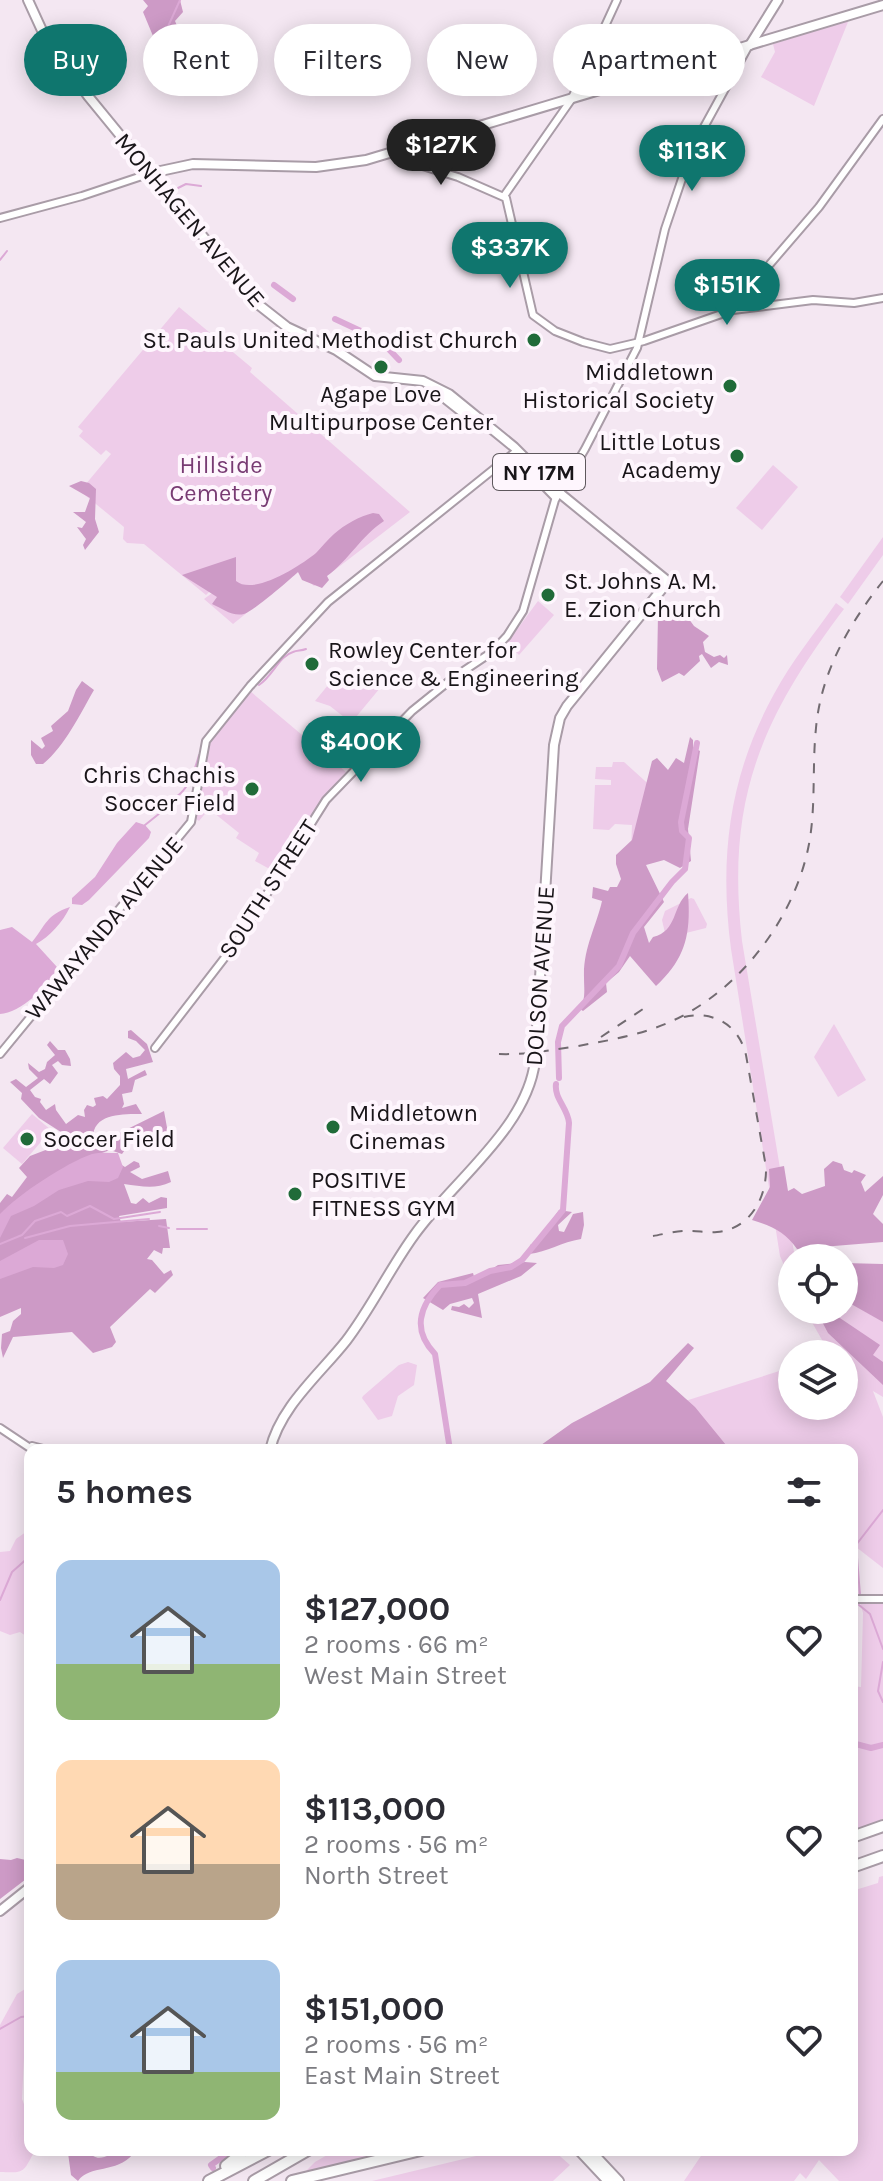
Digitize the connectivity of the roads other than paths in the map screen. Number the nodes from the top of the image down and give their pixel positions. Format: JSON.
{"nodes":[{"id":1,"x":28,"y":0,"type":"edge"},
{"id":2,"x":617,"y":0,"type":"edge"},
{"id":3,"x":778,"y":0,"type":"edge"},
{"id":4,"x":883,"y":5,"type":"edge"},
{"id":5,"x":749,"y":45,"type":"junction"},
{"id":6,"x":571,"y":100,"type":"junction"},
{"id":7,"x":883,"y":119,"type":"edge"},
{"id":8,"x":392,"y":154,"type":"junction"},
{"id":9,"x":151,"y":173,"type":"junction"},
{"id":10,"x":504,"y":196,"type":"junction"},
{"id":11,"x":0,"y":218,"type":"edge"},
{"id":12,"x":770,"y":264,"type":"dead end"},
{"id":13,"x":883,"y":298,"type":"edge"},
{"id":14,"x":638,"y":343,"type":"junction"},
{"id":15,"x":402,"y":378,"type":"junction"},
{"id":16,"x":514,"y":453,"type":"junction"},
{"id":17,"x":558,"y":495,"type":"junction"},
{"id":18,"x":155,"y":1048,"type":"dead end"},
{"id":19,"x":0,"y":1054,"type":"edge"},
{"id":20,"x":0,"y":1428,"type":"edge"},
{"id":21,"x":21,"y":1442,"type":"junction"},
{"id":22,"x":24,"y":1444,"type":"edge"},
{"id":23,"x":28,"y":1444,"type":"edge"},
{"id":24,"x":272,"y":1444,"type":"edge"},
{"id":25,"x":858,"y":1599,"type":"edge"},
{"id":26,"x":883,"y":1599,"type":"edge"},
{"id":27,"x":883,"y":1826,"type":"edge"},
{"id":28,"x":858,"y":1835,"type":"edge"},
{"id":29,"x":883,"y":1856,"type":"edge"},
{"id":30,"x":858,"y":1865,"type":"edge"},
{"id":31,"x":24,"y":1892,"type":"edge"},
{"id":32,"x":0,"y":1911,"type":"edge"},
{"id":33,"x":237,"y":2156,"type":"edge"},
{"id":34,"x":257,"y":2156,"type":"edge"},
{"id":35,"x":298,"y":2156,"type":"edge"},
{"id":36,"x":396,"y":2156,"type":"edge"},
{"id":37,"x":592,"y":2156,"type":"edge"},
{"id":38,"x":202,"y":2181,"type":"edge"},
{"id":39,"x":209,"y":2181,"type":"edge"},
{"id":40,"x":254,"y":2181,"type":"edge"},
{"id":41,"x":292,"y":2181,"type":"edge"},
{"id":42,"x":614,"y":2181,"type":"edge"}],
"edges":[{"from":1,"to":9,"type":"main road","name":"MONHAGEN AVENUE"},
{"from":2,"to":6,"type":"street"},
{"from":3,"to":5,"type":"main road"},
{"from":4,"to":5,"type":"main road"},
{"from":5,"to":6,"type":"main road"},
{"from":5,"to":14,"type":"street","name":"SOUTH STREET"},
{"from":6,"to":8,"type":"main road"},
{"from":6,"to":10,"type":"street"},
{"from":7,"to":12,"type":"street"},
{"from":8,"to":9,"type":"main road"},
{"from":8,"to":10,"type":"street"},
{"from":9,"to":11,"type":"street"},
{"from":9,"to":15,"type":"main road","name":"MONHAGEN AVENUE","number":"NY 17M"},
{"from":10,"to":14,"type":"street"},
{"from":13,"to":14,"type":"street"},
{"from":14,"to":17,"type":"street","name":"SOUTH STREET"},
{"from":15,"to":16,"type":"main road","number":"NY 17M"},
{"from":15,"to":17,"type":"main road","number":"NY 17M"},
{"from":16,"to":17,"type":"main road","number":"NY 17M"},
{"from":16,"to":19,"type":"street","name":"WAWAYANDA AVENUE"},
{"from":17,"to":18,"type":"street","name":"SOUTH STREET"},
{"from":17,"to":24,"type":"main road","name":"DOLSON AVENUE","number":"NY 17M"},
{"from":20,"to":21,"type":"street"},
{"from":21,"to":22,"type":"street"},
{"from":21,"to":23,"type":"street"},
{"from":25,"to":26,"type":"street"},
{"from":27,"to":28,"type":"highway"},
{"from":29,"to":30,"type":"highway"},
{"from":31,"to":32,"type":"main road"},
{"from":33,"to":38,"type":"highway"},
{"from":34,"to":39,"type":"highway"},
{"from":35,"to":40,"type":"highway"},
{"from":36,"to":41,"type":"highway"},
{"from":37,"to":42,"type":"highway"}]}
